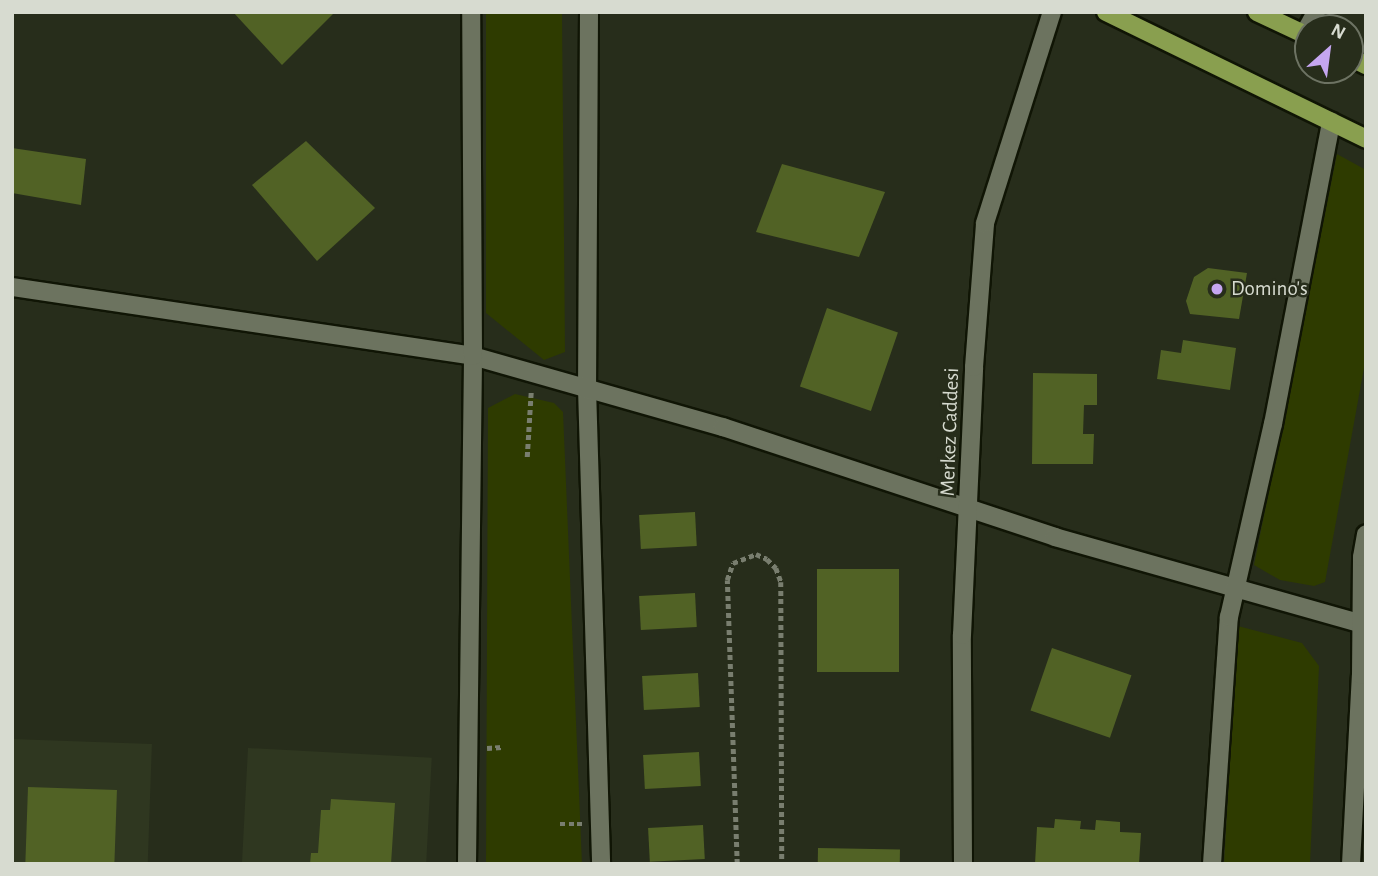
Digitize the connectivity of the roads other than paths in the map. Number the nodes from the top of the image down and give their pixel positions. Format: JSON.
{"nodes":[{"id":1,"x":471,"y":12,"type":"edge"},
{"id":2,"x":589,"y":12,"type":"edge"},
{"id":3,"x":1052,"y":12,"type":"edge"},
{"id":4,"x":1106,"y":12,"type":"edge"},
{"id":5,"x":1257,"y":12,"type":"edge"},
{"id":6,"x":1294,"y":29,"type":"edge"},
{"id":7,"x":1331,"y":122,"type":"junction"},
{"id":8,"x":1366,"y":139,"type":"edge"},
{"id":9,"x":12,"y":287,"type":"edge"},
{"id":10,"x":473,"y":356,"type":"junction"},
{"id":11,"x":587,"y":388,"type":"junction"},
{"id":12,"x":970,"y":509,"type":"junction"},
{"id":13,"x":1366,"y":534,"type":"edge"},
{"id":14,"x":1235,"y":588,"type":"junction"},
{"id":15,"x":1364,"y":625,"type":"edge"},
{"id":16,"x":467,"y":864,"type":"edge"},
{"id":17,"x":601,"y":864,"type":"edge"},
{"id":18,"x":963,"y":864,"type":"edge"},
{"id":19,"x":1212,"y":864,"type":"edge"},
{"id":20,"x":1351,"y":864,"type":"edge"}],
"edges":[{"from":1,"to":10,"type":"street"},
{"from":2,"to":11,"type":"street"},
{"from":3,"to":12,"type":"street","name":"Merkez Caddesi"},
{"from":4,"to":7,"type":"main road"},
{"from":5,"to":6,"type":"main road"},
{"from":7,"to":8,"type":"main road"},
{"from":7,"to":14,"type":"street"},
{"from":9,"to":10,"type":"street"},
{"from":10,"to":11,"type":"street"},
{"from":10,"to":16,"type":"street"},
{"from":11,"to":12,"type":"street"},
{"from":11,"to":17,"type":"street"},
{"from":12,"to":14,"type":"street"},
{"from":12,"to":18,"type":"street","name":"Merkez Caddesi"},
{"from":13,"to":15,"type":"street"},
{"from":14,"to":15,"type":"street"},
{"from":14,"to":19,"type":"street"},
{"from":15,"to":20,"type":"street"}]}
